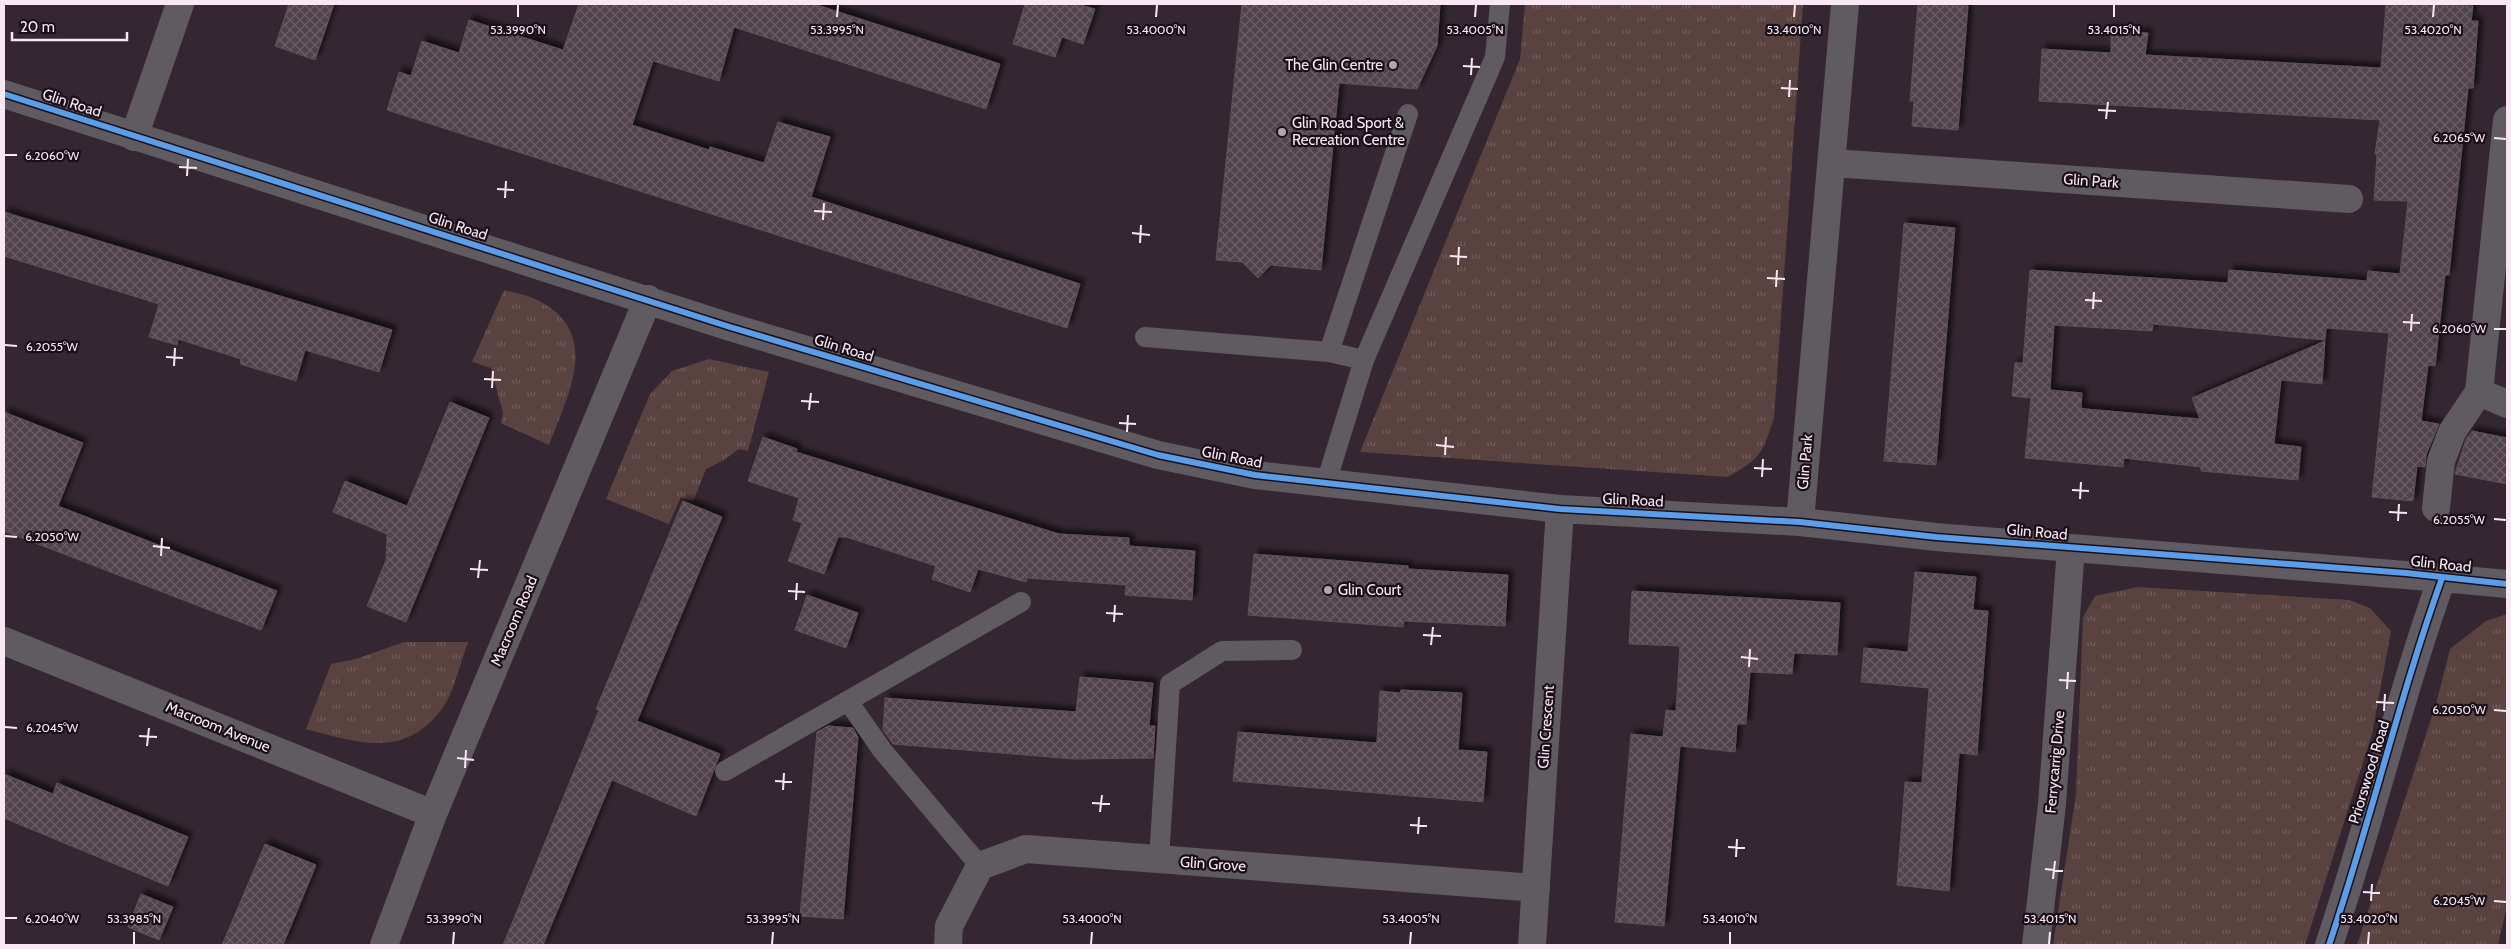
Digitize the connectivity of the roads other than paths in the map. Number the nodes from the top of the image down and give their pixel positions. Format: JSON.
{"nodes":[{"id":1,"x":180,"y":4,"type":"edge"},
{"id":2,"x":1500,"y":4,"type":"edge"},
{"id":3,"x":1845,"y":4,"type":"edge"},
{"id":4,"x":4,"y":94,"type":"edge"},
{"id":5,"x":1408,"y":114,"type":"dead end"},
{"id":6,"x":2507,"y":120,"type":"edge"},
{"id":7,"x":134,"y":137,"type":"junction"},
{"id":8,"x":1833,"y":163,"type":"junction"},
{"id":9,"x":2349,"y":199,"type":"dead end"},
{"id":10,"x":2501,"y":243,"type":"edge"},
{"id":11,"x":648,"y":300,"type":"junction"},
{"id":12,"x":1145,"y":337,"type":"dead end"},
{"id":13,"x":1329,"y":352,"type":"junction"},
{"id":14,"x":1364,"y":360,"type":"junction"},
{"id":15,"x":2479,"y":392,"type":"junction"},
{"id":16,"x":2507,"y":404,"type":"edge"},
{"id":17,"x":1326,"y":483,"type":"junction"},
{"id":18,"x":2436,"y":508,"type":"dead end"},
{"id":19,"x":1560,"y":509,"type":"junction"},
{"id":20,"x":1800,"y":522,"type":"junction"},
{"id":21,"x":2071,"y":548,"type":"junction"},
{"id":22,"x":2442,"y":578,"type":"junction"},
{"id":23,"x":2507,"y":584,"type":"edge"},
{"id":24,"x":1021,"y":602,"type":"dead end"},
{"id":25,"x":4,"y":641,"type":"edge"},
{"id":26,"x":1292,"y":650,"type":"dead end"},
{"id":27,"x":848,"y":701,"type":"junction"},
{"id":28,"x":725,"y":771,"type":"dead end"},
{"id":29,"x":433,"y":814,"type":"junction"},
{"id":30,"x":1159,"y":859,"type":"junction"},
{"id":31,"x":980,"y":866,"type":"junction"},
{"id":32,"x":1536,"y":888,"type":"junction"},
{"id":33,"x":384,"y":945,"type":"edge"},
{"id":34,"x":948,"y":945,"type":"edge"},
{"id":35,"x":1532,"y":945,"type":"edge"},
{"id":36,"x":2036,"y":945,"type":"edge"},
{"id":37,"x":2328,"y":945,"type":"edge"}],
"edges":[{"from":1,"to":7,"type":"street"},
{"from":2,"to":14,"type":"lane"},
{"from":3,"to":8,"type":"street","name":"Glin Park"},
{"from":4,"to":7,"type":"street","name":"Glin Road"},
{"from":5,"to":13,"type":"lane"},
{"from":6,"to":10,"type":"street"},
{"from":7,"to":11,"type":"street","name":"Glin Road"},
{"from":8,"to":9,"type":"street","name":"Glin Park"},
{"from":8,"to":20,"type":"street","name":"Glin Park"},
{"from":10,"to":15,"type":"street"},
{"from":11,"to":17,"type":"street","name":"Glin Road"},
{"from":11,"to":29,"type":"street","name":"Macroom Road"},
{"from":12,"to":13,"type":"lane"},
{"from":13,"to":14,"type":"lane"},
{"from":14,"to":17,"type":"lane"},
{"from":15,"to":16,"type":"street"},
{"from":15,"to":18,"type":"street"},
{"from":17,"to":19,"type":"street","name":"Glin Road"},
{"from":19,"to":20,"type":"street","name":"Glin Road"},
{"from":19,"to":32,"type":"street","name":"Glin Crescent"},
{"from":20,"to":21,"type":"street","name":"Glin Road"},
{"from":21,"to":22,"type":"street","name":"Glin Road"},
{"from":21,"to":36,"type":"street","name":"Ferrycarrig Drive"},
{"from":22,"to":23,"type":"street","name":"Glin Road"},
{"from":22,"to":37,"type":"street","name":"Priorswood Road"},
{"from":24,"to":27,"type":"lane"},
{"from":25,"to":29,"type":"street","name":"Macroom Avenue"},
{"from":26,"to":30,"type":"lane"},
{"from":27,"to":28,"type":"lane"},
{"from":27,"to":31,"type":"lane"},
{"from":29,"to":33,"type":"street","name":"Macroom Road"},
{"from":30,"to":31,"type":"street","name":"Glin Grove"},
{"from":30,"to":32,"type":"street","name":"Glin Grove"},
{"from":31,"to":34,"type":"street"},
{"from":32,"to":35,"type":"street","name":"Glin Crescent"}]}
